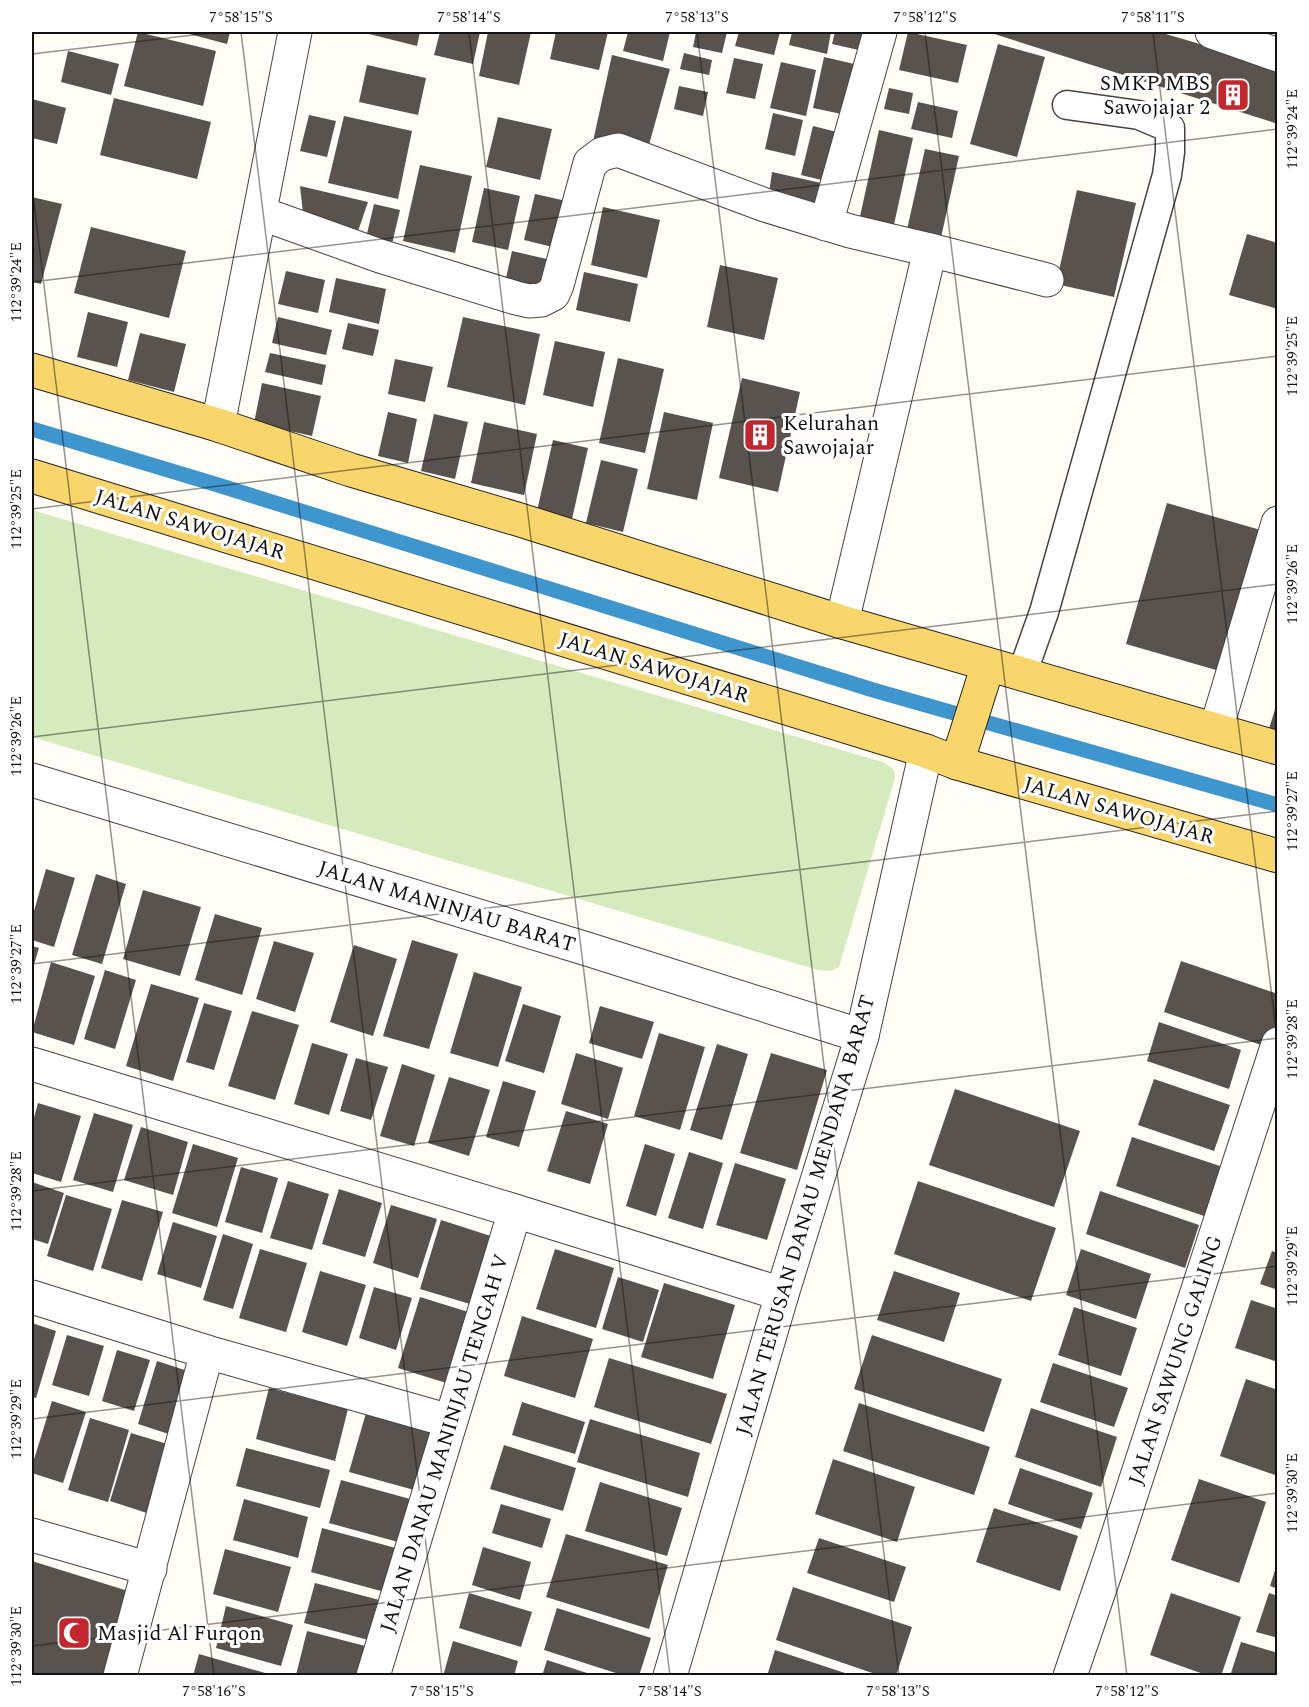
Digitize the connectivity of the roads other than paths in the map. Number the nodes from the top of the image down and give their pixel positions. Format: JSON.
{"nodes":[{"id":1,"x":295,"y":32,"type":"edge"},
{"id":2,"x":880,"y":32,"type":"edge"},
{"id":3,"x":1212,"y":32,"type":"edge"},
{"id":4,"x":1278,"y":55,"type":"edge"},
{"id":5,"x":1067,"y":105,"type":"dead end"},
{"id":6,"x":260,"y":213,"type":"junction"},
{"id":7,"x":826,"y":224,"type":"junction"},
{"id":8,"x":930,"y":250,"type":"junction"},
{"id":9,"x":1047,"y":280,"type":"dead end"},
{"id":10,"x":32,"y":370,"type":"edge"},
{"id":11,"x":218,"y":425,"type":"junction"},
{"id":12,"x":32,"y":476,"type":"edge"},
{"id":13,"x":1278,"y":523,"type":"edge"},
{"id":14,"x":842,"y":622,"type":"junction"},
{"id":15,"x":1022,"y":674,"type":"junction"},
{"id":16,"x":983,"y":680,"type":"junction"},
{"id":17,"x":1216,"y":729,"type":"junction"},
{"id":18,"x":1278,"y":748,"type":"edge"},
{"id":19,"x":926,"y":751,"type":"junction"},
{"id":20,"x":957,"y":763,"type":"junction"},
{"id":21,"x":32,"y":780,"type":"edge"},
{"id":22,"x":1278,"y":856,"type":"edge"},
{"id":23,"x":862,"y":1036,"type":"junction"},
{"id":24,"x":1278,"y":1044,"type":"edge"},
{"id":25,"x":32,"y":1064,"type":"edge"},
{"id":26,"x":515,"y":1211,"type":"junction"},
{"id":27,"x":782,"y":1294,"type":"junction"},
{"id":28,"x":32,"y":1297,"type":"edge"},
{"id":29,"x":207,"y":1352,"type":"junction"},
{"id":30,"x":450,"y":1421,"type":"junction"},
{"id":31,"x":32,"y":1535,"type":"edge"},
{"id":32,"x":150,"y":1569,"type":"junction"},
{"id":33,"x":120,"y":1676,"type":"edge"},
{"id":34,"x":374,"y":1676,"type":"edge"},
{"id":35,"x":670,"y":1676,"type":"edge"},
{"id":36,"x":1070,"y":1676,"type":"edge"}],
"edges":[{"from":1,"to":6,"type":"street"},
{"from":2,"to":7,"type":"street"},
{"from":3,"to":4,"type":"street"},
{"from":5,"to":15,"type":"lane"},
{"from":6,"to":7,"type":"street"},
{"from":6,"to":11,"type":"street"},
{"from":7,"to":8,"type":"street"},
{"from":8,"to":9,"type":"street"},
{"from":8,"to":14,"type":"street"},
{"from":10,"to":11,"type":"main road"},
{"from":11,"to":14,"type":"main road"},
{"from":12,"to":19,"type":"main road","name":"JALAN SAWOJAJAR"},
{"from":13,"to":17,"type":"street"},
{"from":14,"to":16,"type":"main road"},
{"from":15,"to":16,"type":"main road"},
{"from":15,"to":17,"type":"main road"},
{"from":16,"to":20,"type":"main road"},
{"from":17,"to":18,"type":"main road"},
{"from":19,"to":20,"type":"main road","name":"JALAN SAWOJAJAR"},
{"from":19,"to":23,"type":"street","name":"JALAN TERUSAN DANAU MENDANA BARAT"},
{"from":20,"to":22,"type":"main road","name":"JALAN SAWOJAJAR"},
{"from":21,"to":23,"type":"street","name":"JALAN MANINJAU BARAT"},
{"from":23,"to":27,"type":"street","name":"JALAN TERUSAN DANAU MENDANA BARAT"},
{"from":24,"to":36,"type":"street","name":"JALAN SAWUNG GALING"},
{"from":25,"to":26,"type":"street"},
{"from":26,"to":27,"type":"street"},
{"from":26,"to":30,"type":"street","name":"JALAN DANAU MANINJAU TENGAH V"},
{"from":27,"to":35,"type":"street","name":"JALAN TERUSAN DANAU MENDANA BARAT"},
{"from":28,"to":29,"type":"street"},
{"from":29,"to":30,"type":"street"},
{"from":29,"to":32,"type":"street"},
{"from":30,"to":34,"type":"street","name":"JALAN DANAU MANINJAU TENGAH V"},
{"from":31,"to":32,"type":"street"},
{"from":32,"to":33,"type":"street"}]}
